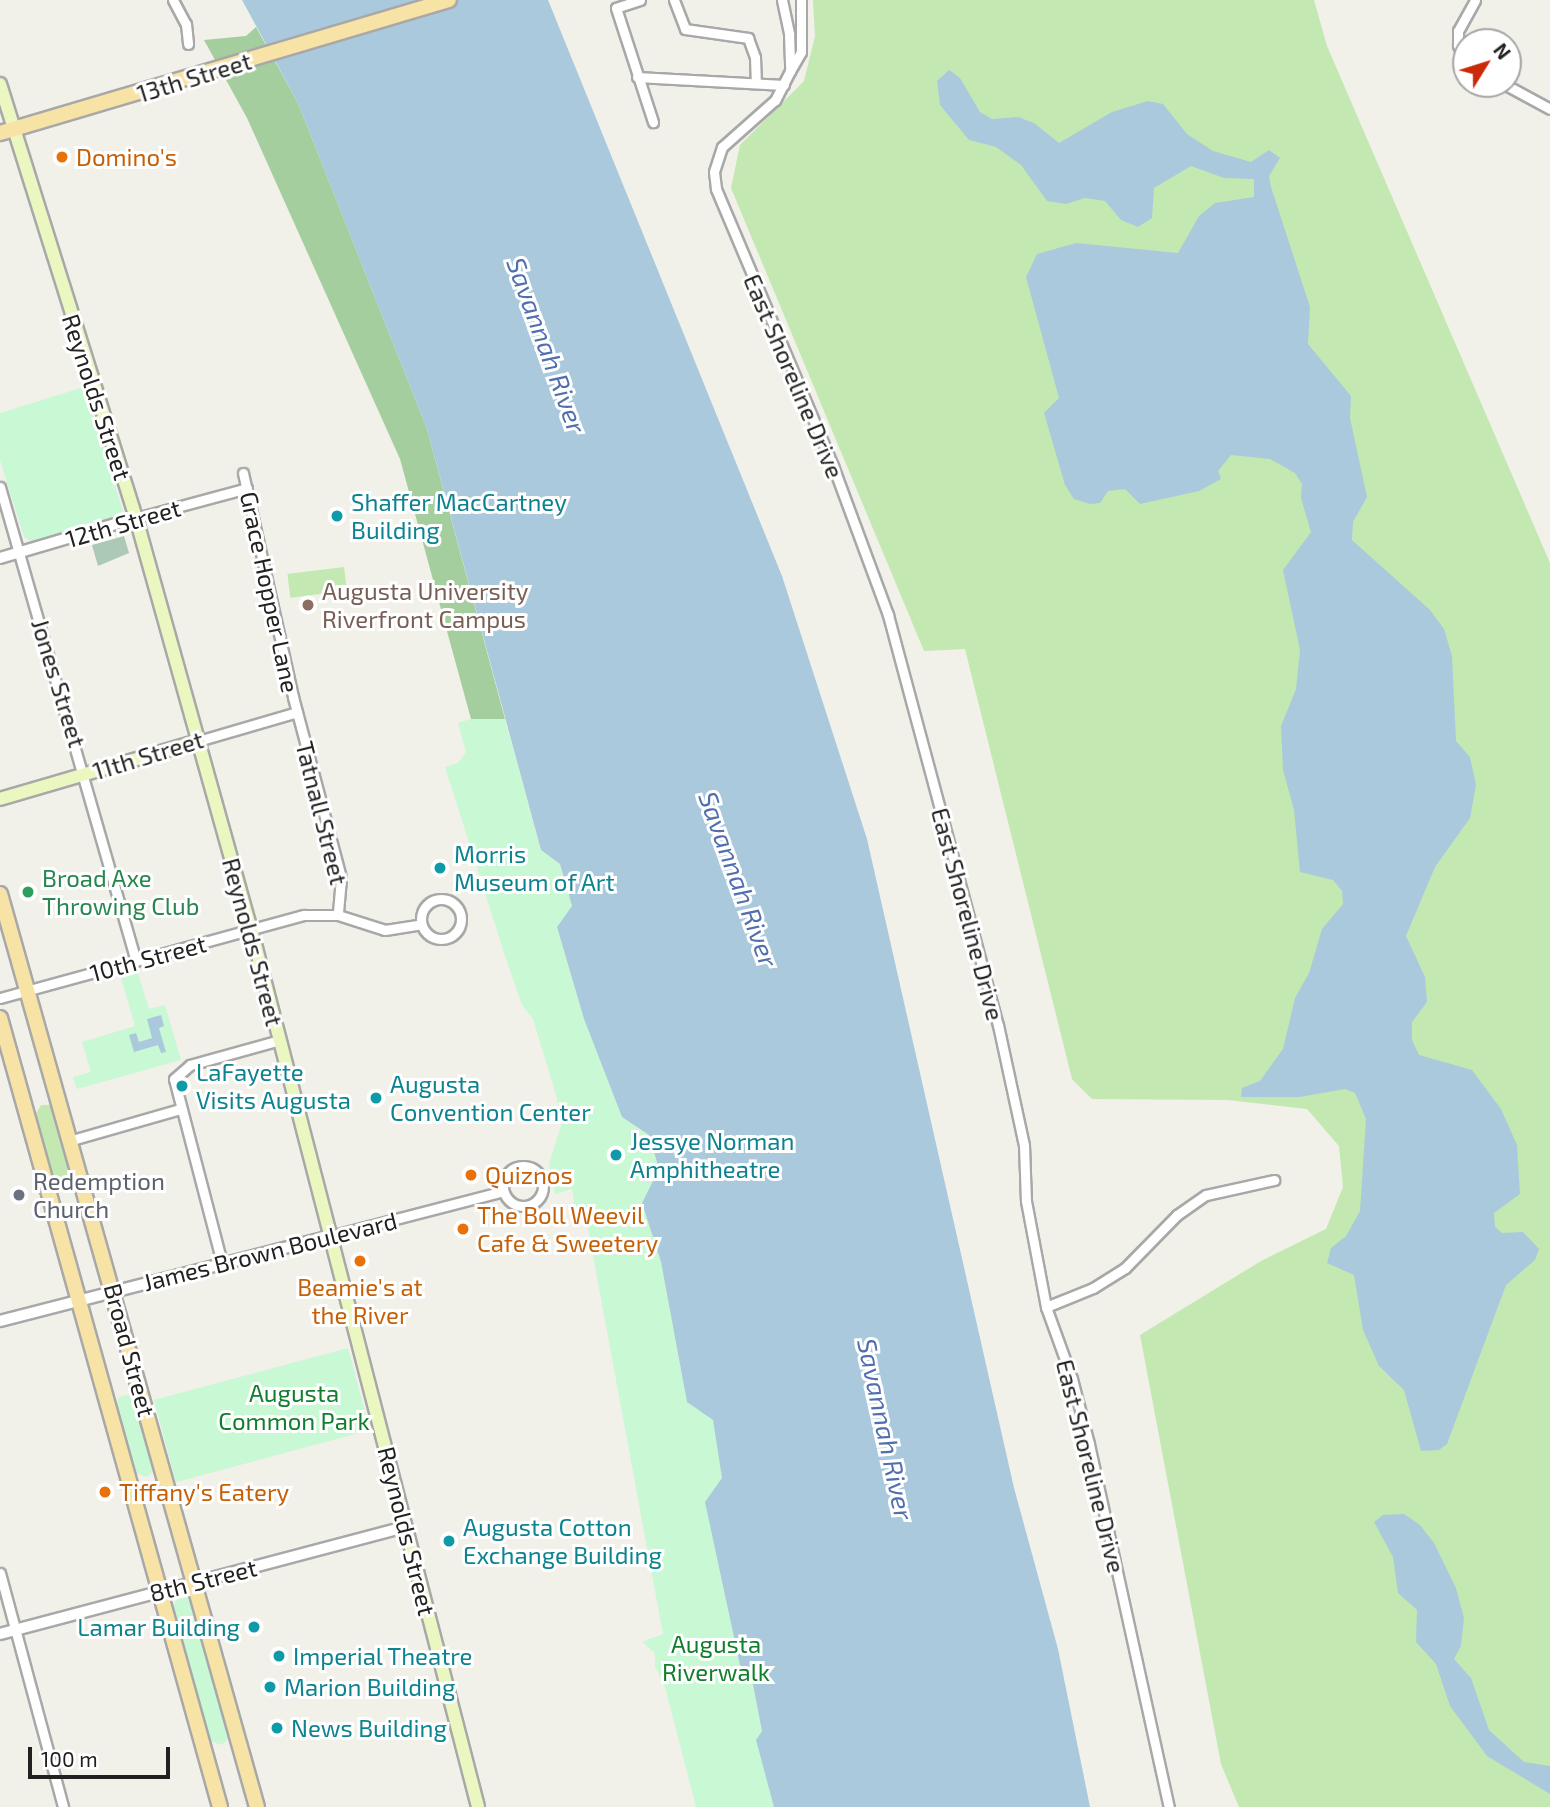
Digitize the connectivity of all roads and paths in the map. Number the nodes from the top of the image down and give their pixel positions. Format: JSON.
{"nodes":[{"id":1,"x":173,"y":0,"type":"edge"},
{"id":2,"x":449,"y":0,"type":"edge"},
{"id":3,"x":640,"y":0,"type":"edge"},
{"id":4,"x":674,"y":0,"type":"edge"},
{"id":5,"x":782,"y":0,"type":"edge"},
{"id":6,"x":801,"y":0,"type":"edge"},
{"id":7,"x":1475,"y":0,"type":"edge"},
{"id":8,"x":615,"y":4,"type":"edge"},
{"id":9,"x":1460,"y":28,"type":"edge"},
{"id":10,"x":188,"y":44,"type":"dead end"},
{"id":11,"x":790,"y":71,"type":"junction"},
{"id":12,"x":637,"y":77,"type":"junction"},
{"id":13,"x":756,"y":81,"type":"junction"},
{"id":14,"x":0,"y":84,"type":"edge"},
{"id":15,"x":784,"y":85,"type":"junction"},
{"id":16,"x":1522,"y":94,"type":"edge"},
{"id":17,"x":1550,"y":110,"type":"edge"},
{"id":18,"x":653,"y":121,"type":"dead end"},
{"id":19,"x":15,"y":129,"type":"junction"},
{"id":20,"x":0,"y":133,"type":"edge"},
{"id":21,"x":243,"y":473,"type":"dead end"},
{"id":22,"x":0,"y":487,"type":"edge"},
{"id":23,"x":247,"y":488,"type":"junction"},
{"id":24,"x":136,"y":518,"type":"junction"},
{"id":25,"x":20,"y":553,"type":"junction"},
{"id":26,"x":0,"y":558,"type":"edge"},
{"id":27,"x":297,"y":712,"type":"junction"},
{"id":28,"x":198,"y":741,"type":"junction"},
{"id":29,"x":86,"y":775,"type":"junction"},
{"id":30,"x":0,"y":799,"type":"edge"},
{"id":31,"x":0,"y":894,"type":"edge"},
{"id":32,"x":338,"y":915,"type":"junction"},
{"id":33,"x":418,"y":925,"type":"junction"},
{"id":34,"x":250,"y":930,"type":"junction"},
{"id":35,"x":136,"y":961,"type":"junction"},
{"id":36,"x":29,"y":990,"type":"junction"},
{"id":37,"x":0,"y":998,"type":"edge"},
{"id":38,"x":0,"y":1018,"type":"edge"},
{"id":39,"x":280,"y":1040,"type":"junction"},
{"id":40,"x":180,"y":1110,"type":"junction"},
{"id":41,"x":72,"y":1140,"type":"junction"},
{"id":42,"x":1274,"y":1180,"type":"dead end"},
{"id":43,"x":500,"y":1192,"type":"junction"},
{"id":44,"x":330,"y":1236,"type":"junction"},
{"id":45,"x":222,"y":1263,"type":"junction"},
{"id":46,"x":114,"y":1292,"type":"junction"},
{"id":47,"x":80,"y":1300,"type":"junction"},
{"id":48,"x":1046,"y":1307,"type":"junction"},
{"id":49,"x":0,"y":1321,"type":"edge"},
{"id":50,"x":406,"y":1527,"type":"junction"},
{"id":51,"x":0,"y":1573,"type":"edge"},
{"id":52,"x":195,"y":1582,"type":"junction"},
{"id":53,"x":160,"y":1591,"type":"junction"},
{"id":54,"x":16,"y":1629,"type":"junction"},
{"id":55,"x":0,"y":1634,"type":"edge"},
{"id":56,"x":63,"y":1807,"type":"edge"},
{"id":57,"x":220,"y":1807,"type":"edge"},
{"id":58,"x":257,"y":1807,"type":"edge"},
{"id":59,"x":476,"y":1807,"type":"edge"},
{"id":60,"x":1169,"y":1807,"type":"edge"}],
"edges":[{"from":1,"to":10,"type":"street"},
{"from":2,"to":19,"type":"main road","name":"13th Street"},
{"from":3,"to":8,"type":"street"},
{"from":4,"to":13,"type":"street"},
{"from":5,"to":11,"type":"street"},
{"from":6,"to":11,"type":"street","name":"East Shoreline Drive"},
{"from":7,"to":9,"type":"street"},
{"from":8,"to":12,"type":"street"},
{"from":11,"to":15,"type":"street","name":"East Shoreline Drive"},
{"from":12,"to":13,"type":"street"},
{"from":12,"to":18,"type":"street"},
{"from":13,"to":15,"type":"street"},
{"from":14,"to":19,"type":"main road","name":"Reynolds Street"},
{"from":15,"to":48,"type":"street","name":"East Shoreline Drive"},
{"from":16,"to":17,"type":"street"},
{"from":19,"to":20,"type":"main road","name":"13th Street"},
{"from":19,"to":24,"type":"main road","name":"Reynolds Street"},
{"from":21,"to":23,"type":"street","name":"Grace Hopper Lane"},
{"from":22,"to":25,"type":"street","name":"Jones Street"},
{"from":23,"to":24,"type":"street","name":"12th Street"},
{"from":23,"to":27,"type":"street","name":"Grace Hopper Lane"},
{"from":24,"to":25,"type":"street","name":"12th Street"},
{"from":24,"to":28,"type":"main road","name":"Reynolds Street"},
{"from":25,"to":26,"type":"street","name":"12th Street"},
{"from":25,"to":29,"type":"street","name":"Jones Street"},
{"from":27,"to":28,"type":"street","name":"11th Street"},
{"from":27,"to":32,"type":"street","name":"Tatnall Street"},
{"from":28,"to":29,"type":"main road","name":"11th Street"},
{"from":28,"to":34,"type":"main road","name":"Reynolds Street"},
{"from":29,"to":30,"type":"main road","name":"11th Street"},
{"from":29,"to":35,"type":"street","name":"Jones Street"},
{"from":31,"to":36,"type":"main road","name":"Broad Street"},
{"from":32,"to":33,"type":"street","name":"10th Street"},
{"from":32,"to":34,"type":"street","name":"10th Street"},
{"from":33,"to":33,"type":"street","name":"10th Street"},
{"from":34,"to":35,"type":"street","name":"10th Street"},
{"from":34,"to":39,"type":"main road","name":"Reynolds Street"},
{"from":35,"to":36,"type":"street","name":"10th Street"},
{"from":36,"to":37,"type":"street","name":"10th Street"},
{"from":36,"to":41,"type":"main road","name":"Broad Street"},
{"from":38,"to":47,"type":"main road","name":"Broad Street"},
{"from":39,"to":40,"type":"street"},
{"from":39,"to":44,"type":"main road","name":"Reynolds Street"},
{"from":40,"to":41,"type":"street"},
{"from":40,"to":45,"type":"street"},
{"from":41,"to":46,"type":"main road","name":"Broad Street"},
{"from":42,"to":48,"type":"street"},
{"from":43,"to":43,"type":"street"},
{"from":43,"to":44,"type":"street","name":"James Brown Boulevard"},
{"from":44,"to":45,"type":"street","name":"James Brown Boulevard"},
{"from":44,"to":50,"type":"main road","name":"Reynolds Street"},
{"from":45,"to":46,"type":"street","name":"James Brown Boulevard"},
{"from":46,"to":47,"type":"street","name":"James Brown Boulevard"},
{"from":46,"to":52,"type":"main road","name":"Broad Street"},
{"from":47,"to":49,"type":"street","name":"James Brown Boulevard"},
{"from":47,"to":53,"type":"main road","name":"Broad Street"},
{"from":48,"to":60,"type":"street","name":"East Shoreline Drive"},
{"from":50,"to":52,"type":"street","name":"8th Street"},
{"from":50,"to":59,"type":"main road","name":"Reynolds Street"},
{"from":51,"to":54,"type":"street"},
{"from":52,"to":53,"type":"street","name":"8th Street"},
{"from":52,"to":58,"type":"main road","name":"Broad Street"},
{"from":53,"to":54,"type":"street","name":"8th Street"},
{"from":53,"to":57,"type":"main road","name":"Broad Street"},
{"from":54,"to":55,"type":"street","name":"8th Street"},
{"from":54,"to":56,"type":"street"}]}
